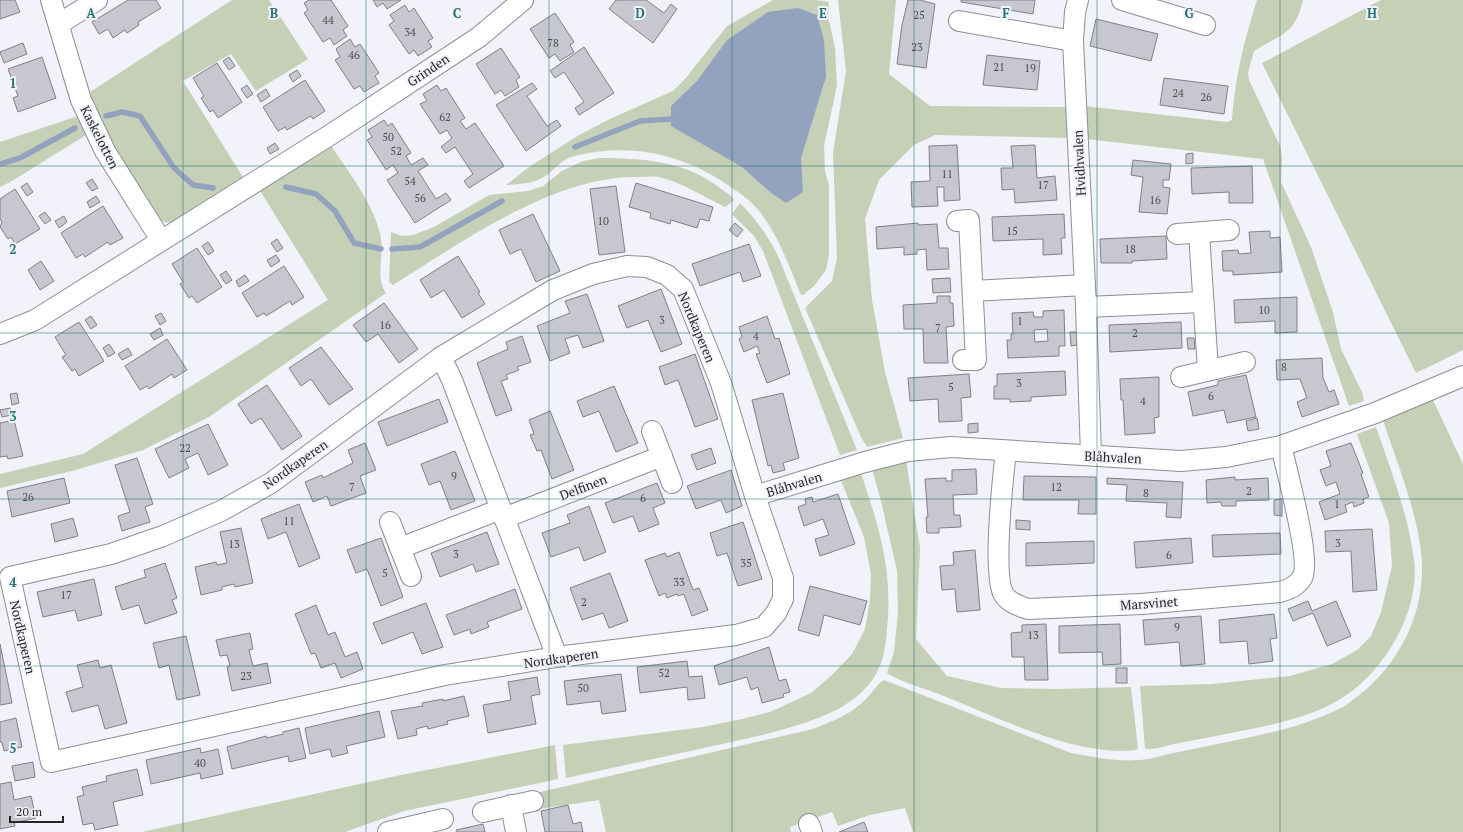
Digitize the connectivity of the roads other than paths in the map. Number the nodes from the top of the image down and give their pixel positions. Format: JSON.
{"nodes":[{"id":1,"x":51,"y":0,"type":"edge"},
{"id":2,"x":97,"y":0,"type":"edge"},
{"id":3,"x":523,"y":0,"type":"edge"},
{"id":4,"x":1078,"y":0,"type":"edge"},
{"id":5,"x":1122,"y":0,"type":"edge"},
{"id":6,"x":959,"y":21,"type":"dead end"},
{"id":7,"x":59,"y":24,"type":"junction"},
{"id":8,"x":1205,"y":25,"type":"dead end"},
{"id":9,"x":1073,"y":41,"type":"junction"},
{"id":10,"x":957,"y":221,"type":"dead end"},
{"id":11,"x":1229,"y":230,"type":"dead end"},
{"id":12,"x":1199,"y":232,"type":"junction"},
{"id":13,"x":1177,"y":234,"type":"dead end"},
{"id":14,"x":161,"y":240,"type":"junction"},
{"id":15,"x":1085,"y":285,"type":"junction"},
{"id":16,"x":973,"y":291,"type":"junction"},
{"id":17,"x":1203,"y":302,"type":"junction"},
{"id":18,"x":1086,"y":307,"type":"junction"},
{"id":19,"x":0,"y":334,"type":"edge"},
{"id":20,"x":441,"y":357,"type":"junction"},
{"id":21,"x":963,"y":360,"type":"dead end"},
{"id":22,"x":1245,"y":362,"type":"dead end"},
{"id":23,"x":1208,"y":370,"type":"junction"},
{"id":24,"x":1463,"y":376,"type":"edge"},
{"id":25,"x":1181,"y":377,"type":"dead end"},
{"id":26,"x":652,"y":431,"type":"dead end"},
{"id":27,"x":1281,"y":446,"type":"junction"},
{"id":28,"x":1006,"y":452,"type":"junction"},
{"id":29,"x":1091,"y":455,"type":"junction"},
{"id":30,"x":662,"y":456,"type":"junction"},
{"id":31,"x":672,"y":483,"type":"dead end"},
{"id":32,"x":755,"y":496,"type":"junction"},
{"id":33,"x":503,"y":514,"type":"junction"},
{"id":34,"x":390,"y":522,"type":"dead end"},
{"id":35,"x":400,"y":548,"type":"junction"},
{"id":36,"x":411,"y":576,"type":"dead end"},
{"id":37,"x":557,"y":657,"type":"junction"},
{"id":38,"x":533,"y":801,"type":"dead end"},
{"id":39,"x":511,"y":806,"type":"junction"},
{"id":40,"x":483,"y":812,"type":"dead end"},
{"id":41,"x":443,"y":819,"type":"dead end"},
{"id":42,"x":415,"y":829,"type":"edge"},
{"id":43,"x":388,"y":832,"type":"edge"},
{"id":44,"x":516,"y":832,"type":"edge"}],
"edges":[{"from":1,"to":7,"type":"street","name":"Kaskelotten"},
{"from":2,"to":7,"type":"street"},
{"from":3,"to":14,"type":"street","name":"Grinden"},
{"from":4,"to":9,"type":"street","name":"Hvidhvalen"},
{"from":5,"to":8,"type":"street"},
{"from":6,"to":9,"type":"street"},
{"from":7,"to":14,"type":"street","name":"Kaskelotten"},
{"from":9,"to":15,"type":"street","name":"Hvidhvalen"},
{"from":10,"to":16,"type":"street"},
{"from":11,"to":12,"type":"street"},
{"from":12,"to":13,"type":"street"},
{"from":12,"to":17,"type":"street"},
{"from":14,"to":19,"type":"street"},
{"from":15,"to":16,"type":"street"},
{"from":15,"to":18,"type":"street","name":"Hvidhvalen"},
{"from":16,"to":21,"type":"street"},
{"from":17,"to":18,"type":"street"},
{"from":17,"to":23,"type":"street"},
{"from":18,"to":29,"type":"street","name":"Hvidhvalen"},
{"from":20,"to":32,"type":"street","name":"Nordkaperen"},
{"from":20,"to":33,"type":"street"},
{"from":20,"to":37,"type":"street","name":"Nordkaperen"},
{"from":22,"to":23,"type":"street"},
{"from":23,"to":25,"type":"street"},
{"from":24,"to":27,"type":"street","name":"Blåhvalen"},
{"from":26,"to":30,"type":"street"},
{"from":27,"to":28,"type":"street","name":"Marsvinet"},
{"from":27,"to":29,"type":"street","name":"Blåhvalen"},
{"from":28,"to":29,"type":"street","name":"Blåhvalen"},
{"from":28,"to":32,"type":"street","name":"Blåhvalen"},
{"from":30,"to":31,"type":"street"},
{"from":30,"to":33,"type":"street","name":"Delfinen"},
{"from":32,"to":37,"type":"street","name":"Nordkaperen"},
{"from":33,"to":35,"type":"street","name":"Delfinen"},
{"from":33,"to":37,"type":"street"},
{"from":34,"to":35,"type":"street"},
{"from":35,"to":36,"type":"street"},
{"from":38,"to":39,"type":"street"},
{"from":39,"to":40,"type":"street"},
{"from":39,"to":44,"type":"street"},
{"from":41,"to":42,"type":"street"},
{"from":42,"to":43,"type":"street"}]}
